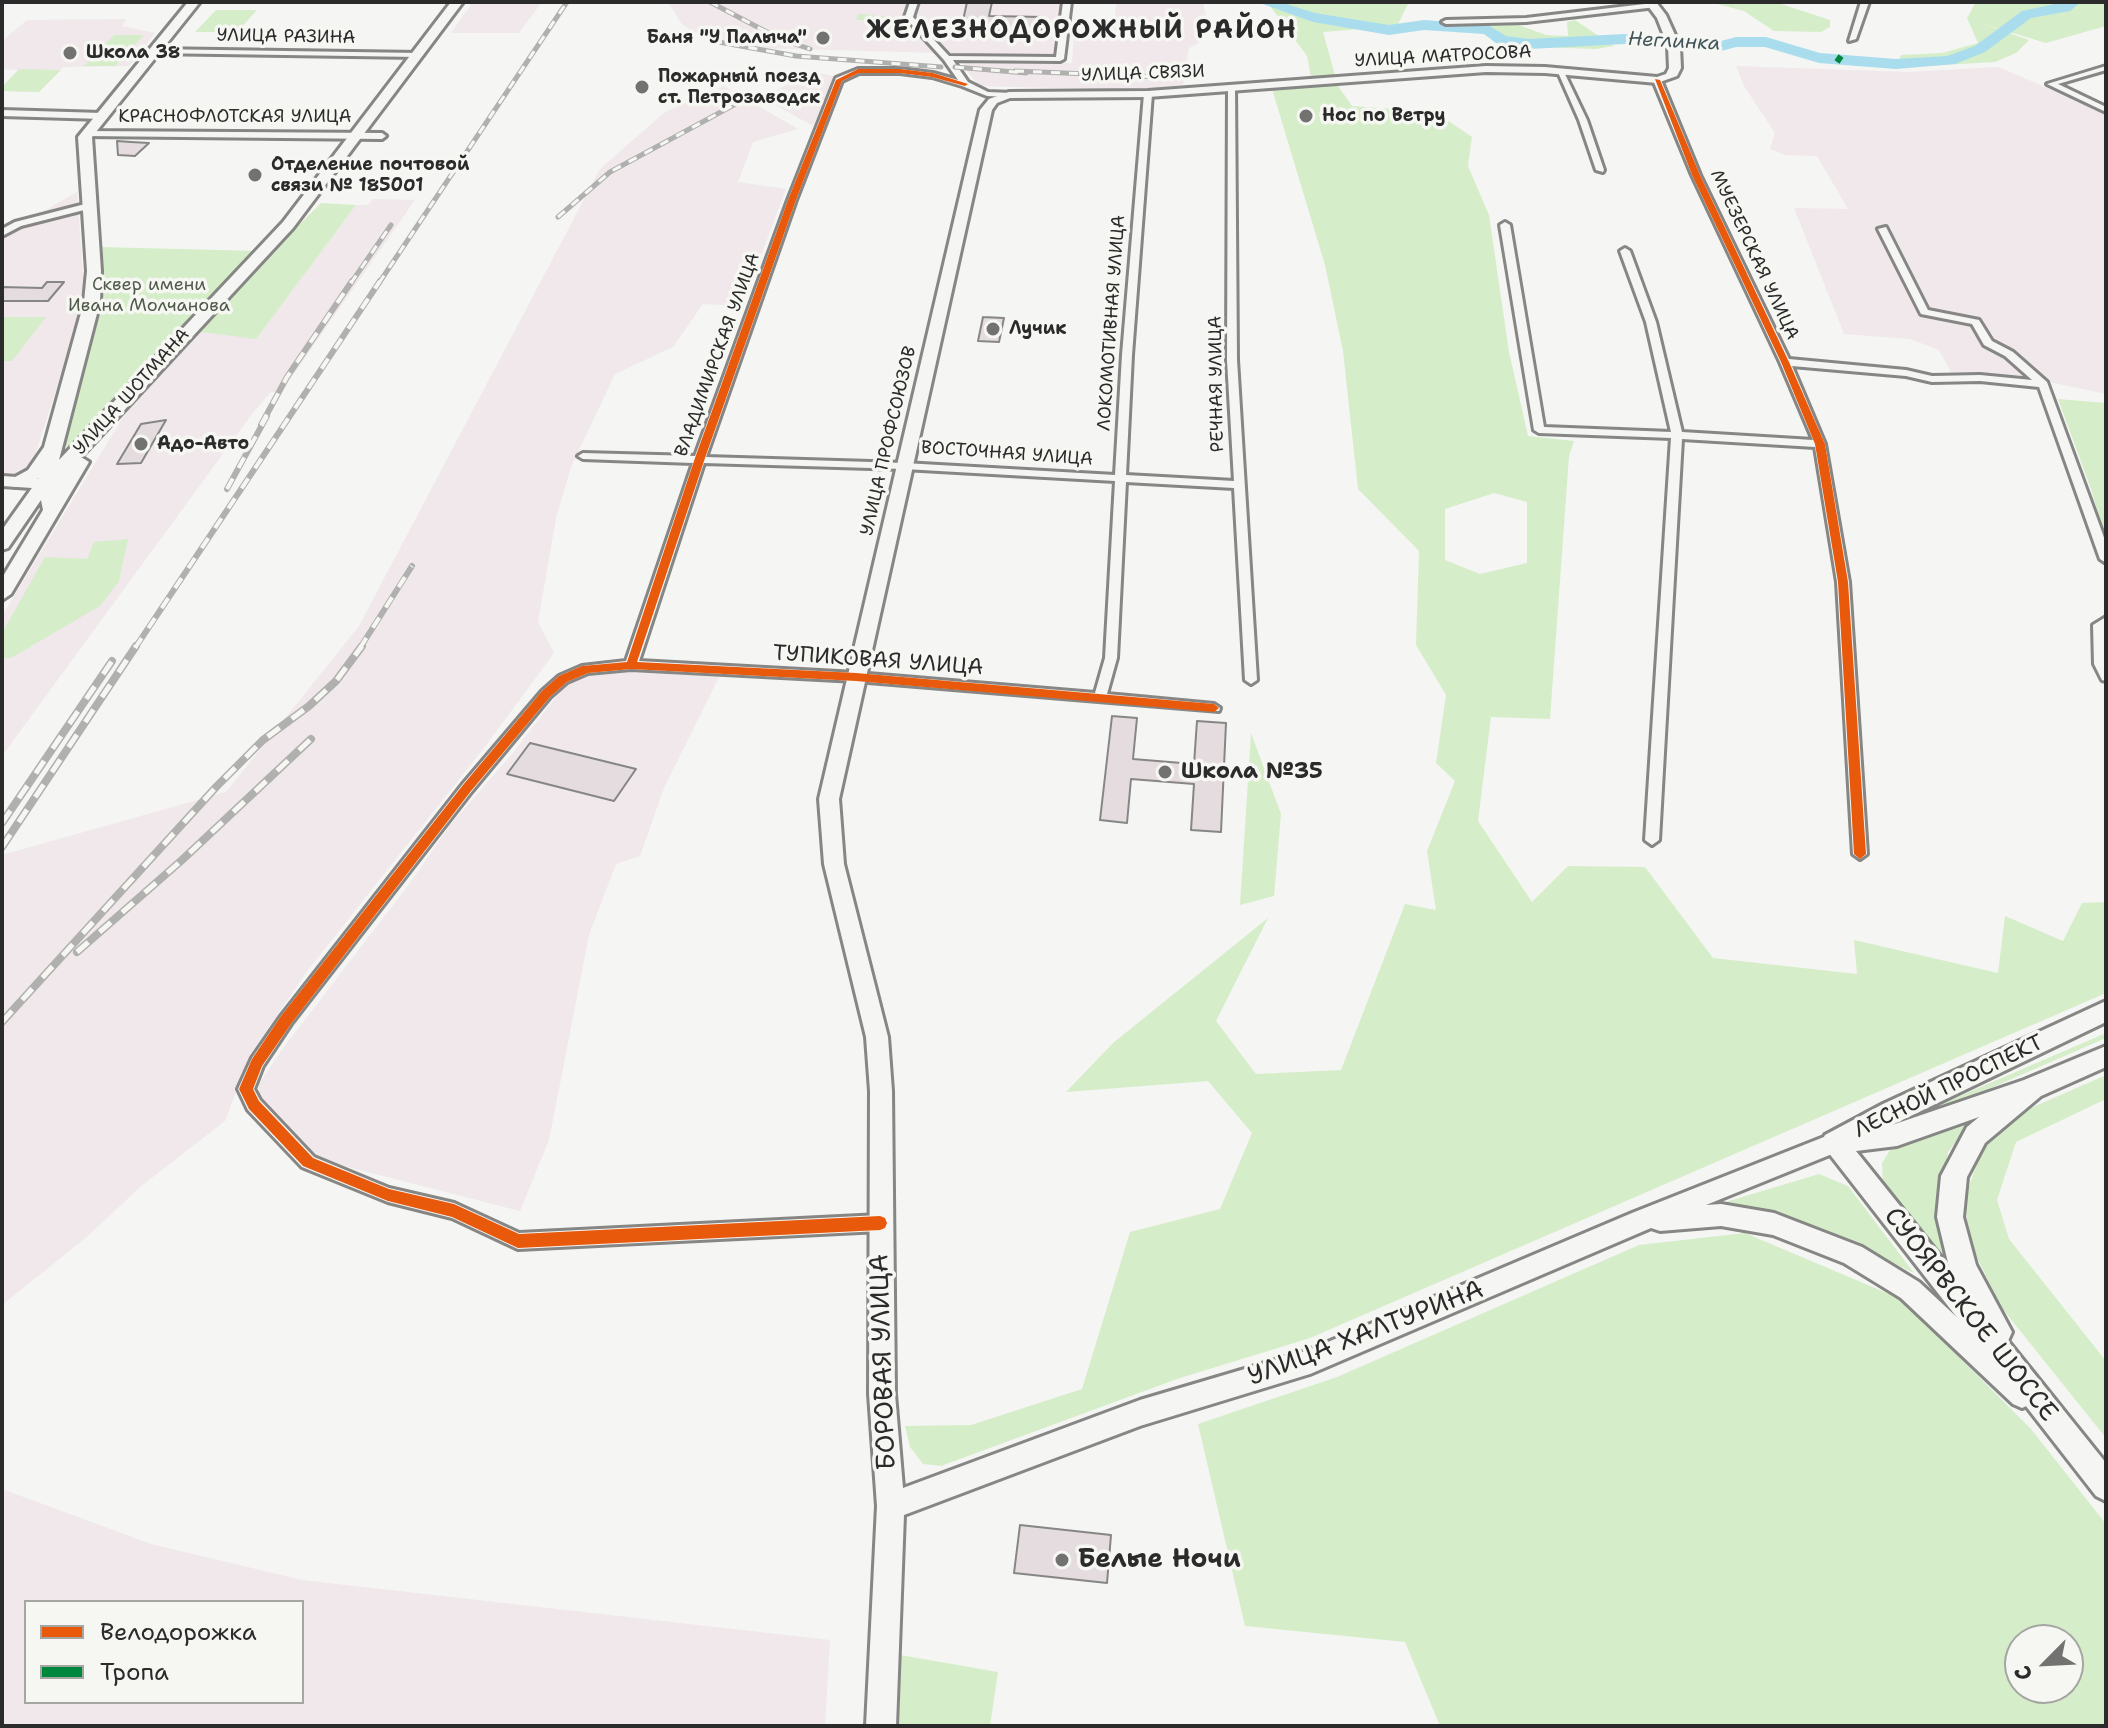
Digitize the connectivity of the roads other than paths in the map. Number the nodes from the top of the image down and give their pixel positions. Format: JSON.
{"nodes":[{"id":1,"x":194,"y":2,"type":"edge"},
{"id":2,"x":457,"y":2,"type":"edge"},
{"id":3,"x":914,"y":2,"type":"edge"},
{"id":4,"x":1067,"y":2,"type":"edge"},
{"id":5,"x":1651,"y":3,"type":"edge"},
{"id":6,"x":1860,"y":5,"type":"edge"},
{"id":7,"x":1446,"y":22,"type":"dead end"},
{"id":8,"x":1852,"y":39,"type":"dead end"},
{"id":9,"x":153,"y":51,"type":"junction"},
{"id":10,"x":419,"y":55,"type":"junction"},
{"id":11,"x":947,"y":58,"type":"junction"},
{"id":12,"x":2106,"y":68,"type":"edge"},
{"id":13,"x":1560,"y":72,"type":"junction"},
{"id":14,"x":1657,"y":80,"type":"junction"},
{"id":15,"x":965,"y":84,"type":"junction"},
{"id":16,"x":1277,"y":85,"type":"joint"},
{"id":17,"x":1232,"y":88,"type":"junction"},
{"id":18,"x":1148,"y":94,"type":"junction"},
{"id":19,"x":1009,"y":95,"type":"junction"},
{"id":20,"x":2106,"y":110,"type":"edge"},
{"id":21,"x":2,"y":113,"type":"edge"},
{"id":22,"x":102,"y":116,"type":"junction"},
{"id":23,"x":87,"y":134,"type":"junction"},
{"id":24,"x":359,"y":135,"type":"junction"},
{"id":25,"x":382,"y":136,"type":"dead end"},
{"id":26,"x":1600,"y":170,"type":"dead end"},
{"id":27,"x":89,"y":206,"type":"junction"},
{"id":28,"x":1505,"y":225,"type":"dead end"},
{"id":29,"x":1883,"y":229,"type":"dead end"},
{"id":30,"x":2,"y":233,"type":"edge"},
{"id":31,"x":1625,"y":251,"type":"dead end"},
{"id":32,"x":1785,"y":362,"type":"junction"},
{"id":33,"x":2043,"y":384,"type":"junction"},
{"id":34,"x":1677,"y":435,"type":"junction"},
{"id":35,"x":88,"y":441,"type":"junction"},
{"id":36,"x":53,"y":444,"type":"junction"},
{"id":37,"x":1820,"y":444,"type":"junction"},
{"id":38,"x":583,"y":456,"type":"dead end"},
{"id":39,"x":700,"y":458,"type":"junction"},
{"id":40,"x":904,"y":466,"type":"junction"},
{"id":41,"x":1120,"y":479,"type":"junction"},
{"id":42,"x":8,"y":481,"type":"edge"},
{"id":43,"x":47,"y":484,"type":"junction"},
{"id":44,"x":1238,"y":485,"type":"junction"},
{"id":45,"x":26,"y":506,"type":"junction"},
{"id":46,"x":52,"y":512,"type":"junction"},
{"id":47,"x":2,"y":544,"type":"edge"},
{"id":48,"x":2106,"y":559,"type":"edge"},
{"id":49,"x":2,"y":594,"type":"edge"},
{"id":50,"x":2106,"y":621,"type":"edge"},
{"id":51,"x":631,"y":665,"type":"junction"},
{"id":52,"x":856,"y":677,"type":"junction"},
{"id":53,"x":2106,"y":677,"type":"edge"},
{"id":54,"x":1251,"y":680,"type":"dead end"},
{"id":55,"x":1100,"y":698,"type":"junction"},
{"id":56,"x":1214,"y":708,"type":"dead end"},
{"id":57,"x":830,"y":809,"type":"joint"},
{"id":58,"x":1652,"y":840,"type":"dead end"},
{"id":59,"x":1860,"y":854,"type":"dead end"},
{"id":60,"x":2106,"y":1011,"type":"edge"},
{"id":61,"x":2106,"y":1056,"type":"edge"},
{"id":62,"x":2032,"y":1088,"type":"junction"},
{"id":63,"x":1834,"y":1143,"type":"junction"},
{"id":64,"x":1640,"y":1221,"type":"junction"},
{"id":65,"x":880,"y":1223,"type":"junction"},
{"id":66,"x":2064,"y":1433,"type":"junction"},
{"id":67,"x":2106,"y":1486,"type":"edge"},
{"id":68,"x":891,"y":1506,"type":"junction"},
{"id":69,"x":885,"y":1719,"type":"edge"}],
"edges":[{"from":1,"to":9,"type":"main road"},
{"from":2,"to":10,"type":"main road","name":"УЛИЦА ШОТМАНА"},
{"from":3,"to":11,"type":"street"},
{"from":4,"to":11,"type":"street"},
{"from":5,"to":7,"type":"street"},
{"from":5,"to":14,"type":"main road"},
{"from":6,"to":8,"type":"street"},
{"from":9,"to":10,"type":"street","name":"УЛИЦА РАЗИНА"},
{"from":9,"to":22,"type":"main road"},
{"from":10,"to":24,"type":"main road","name":"УЛИЦА ШОТМАНА"},
{"from":11,"to":15,"type":"street"},
{"from":12,"to":20,"type":"street"},
{"from":13,"to":14,"type":"main road","name":"УЛИЦА МАТРОСОВА"},
{"from":13,"to":16,"type":"main road","name":"УЛИЦА МАТРОСОВА"},
{"from":13,"to":26,"type":"street"},
{"from":14,"to":32,"type":"street","name":"МУЕЗЕРСКАЯ УЛИЦА"},
{"from":15,"to":19,"type":"street"},
{"from":15,"to":39,"type":"street","name":"ВЛАДИМИРСКАЯ УЛИЦА"},
{"from":16,"to":17,"type":"main road","name":"УЛИЦА СВЯЗИ"},
{"from":17,"to":18,"type":"main road","name":"УЛИЦА СВЯЗИ"},
{"from":17,"to":44,"type":"street","name":"РЕЧНАЯ УЛИЦА"},
{"from":18,"to":19,"type":"main road","name":"УЛИЦА СВЯЗИ"},
{"from":18,"to":41,"type":"street","name":"ЛОКОМОТИВНАЯ УЛИЦА"},
{"from":19,"to":40,"type":"main road","name":"УЛИЦА ПРОФСОЮЗОВ"},
{"from":21,"to":22,"type":"street","name":"КРАСНОФЛОТСКАЯ УЛИЦА"},
{"from":22,"to":23,"type":"main road"},
{"from":23,"to":24,"type":"street","name":"КРАСНОФЛОТСКАЯ УЛИЦА"},
{"from":23,"to":27,"type":"main road"},
{"from":24,"to":25,"type":"street","name":"КРАСНОФЛОТСКАЯ УЛИЦА"},
{"from":24,"to":35,"type":"main road","name":"УЛИЦА ШОТМАНА"},
{"from":27,"to":30,"type":"street"},
{"from":27,"to":36,"type":"main road"},
{"from":28,"to":34,"type":"street"},
{"from":29,"to":33,"type":"street"},
{"from":31,"to":34,"type":"street"},
{"from":32,"to":33,"type":"street"},
{"from":32,"to":37,"type":"street","name":"МУЕЗЕРСКАЯ УЛИЦА"},
{"from":33,"to":48,"type":"street"},
{"from":34,"to":37,"type":"street"},
{"from":34,"to":58,"type":"street"},
{"from":35,"to":36,"type":"main road"},
{"from":35,"to":43,"type":"main road","name":"УЛИЦА ШОТМАНА"},
{"from":35,"to":46,"type":"main road"},
{"from":36,"to":42,"type":"main road"},
{"from":36,"to":43,"type":"main road"},
{"from":37,"to":59,"type":"street","name":"МУЕЗЕРСКАЯ УЛИЦА"},
{"from":38,"to":39,"type":"street","name":"ВОСТОЧНАЯ УЛИЦА"},
{"from":39,"to":40,"type":"street","name":"ВОСТОЧНАЯ УЛИЦА"},
{"from":39,"to":51,"type":"street","name":"ВЛАДИМИРСКАЯ УЛИЦА"},
{"from":40,"to":41,"type":"street","name":"ВОСТОЧНАЯ УЛИЦА"},
{"from":40,"to":52,"type":"main road","name":"УЛИЦА ПРОФСОЮЗОВ"},
{"from":41,"to":44,"type":"street","name":"ВОСТОЧНАЯ УЛИЦА"},
{"from":41,"to":55,"type":"street","name":"ЛОКОМОТИВНАЯ УЛИЦА"},
{"from":42,"to":43,"type":"main road"},
{"from":42,"to":45,"type":"main road"},
{"from":43,"to":45,"type":"main road","name":"УЛИЦА ШОТМАНА"},
{"from":43,"to":46,"type":"main road"},
{"from":44,"to":54,"type":"street","name":"РЕЧНАЯ УЛИЦА"},
{"from":45,"to":47,"type":"main road","name":"УЛИЦА ШОТМАНА"},
{"from":46,"to":49,"type":"main road"},
{"from":50,"to":53,"type":"street"},
{"from":51,"to":52,"type":"street","name":"ТУПИКОВАЯ УЛИЦА"},
{"from":51,"to":65,"type":"street","name":"ТУПИКОВАЯ УЛИЦА"},
{"from":52,"to":55,"type":"street","name":"ТУПИКОВАЯ УЛИЦА"},
{"from":52,"to":57,"type":"main road","name":"УЛИЦА ПРОФСОЮЗОВ"},
{"from":55,"to":56,"type":"street","name":"ТУПИКОВАЯ УЛИЦА"},
{"from":57,"to":65,"type":"main road","name":"БОРОВАЯ УЛИЦА"},
{"from":60,"to":63,"type":"main road","name":"ЛЕСНОЙ ПРОСПЕКТ"},
{"from":61,"to":62,"type":"main road","name":"ЛЕСНОЙ ПРОСПЕКТ"},
{"from":62,"to":63,"type":"main road","name":"ЛЕСНОЙ ПРОСПЕКТ"},
{"from":62,"to":66,"type":"main road"},
{"from":63,"to":64,"type":"main road","name":"УЛИЦА ХАЛТУРИНА"},
{"from":63,"to":66,"type":"main road","name":"СУОЯРВСКОЕ ШОССЕ"},
{"from":64,"to":66,"type":"main road"},
{"from":64,"to":68,"type":"main road","name":"УЛИЦА ХАЛТУРИНА"},
{"from":65,"to":68,"type":"main road","name":"БОРОВАЯ УЛИЦА"},
{"from":66,"to":67,"type":"main road","name":"СУОЯРВСКОЕ ШОССЕ"},
{"from":68,"to":69,"type":"main road","name":"БОРОВАЯ УЛИЦА"}]}
